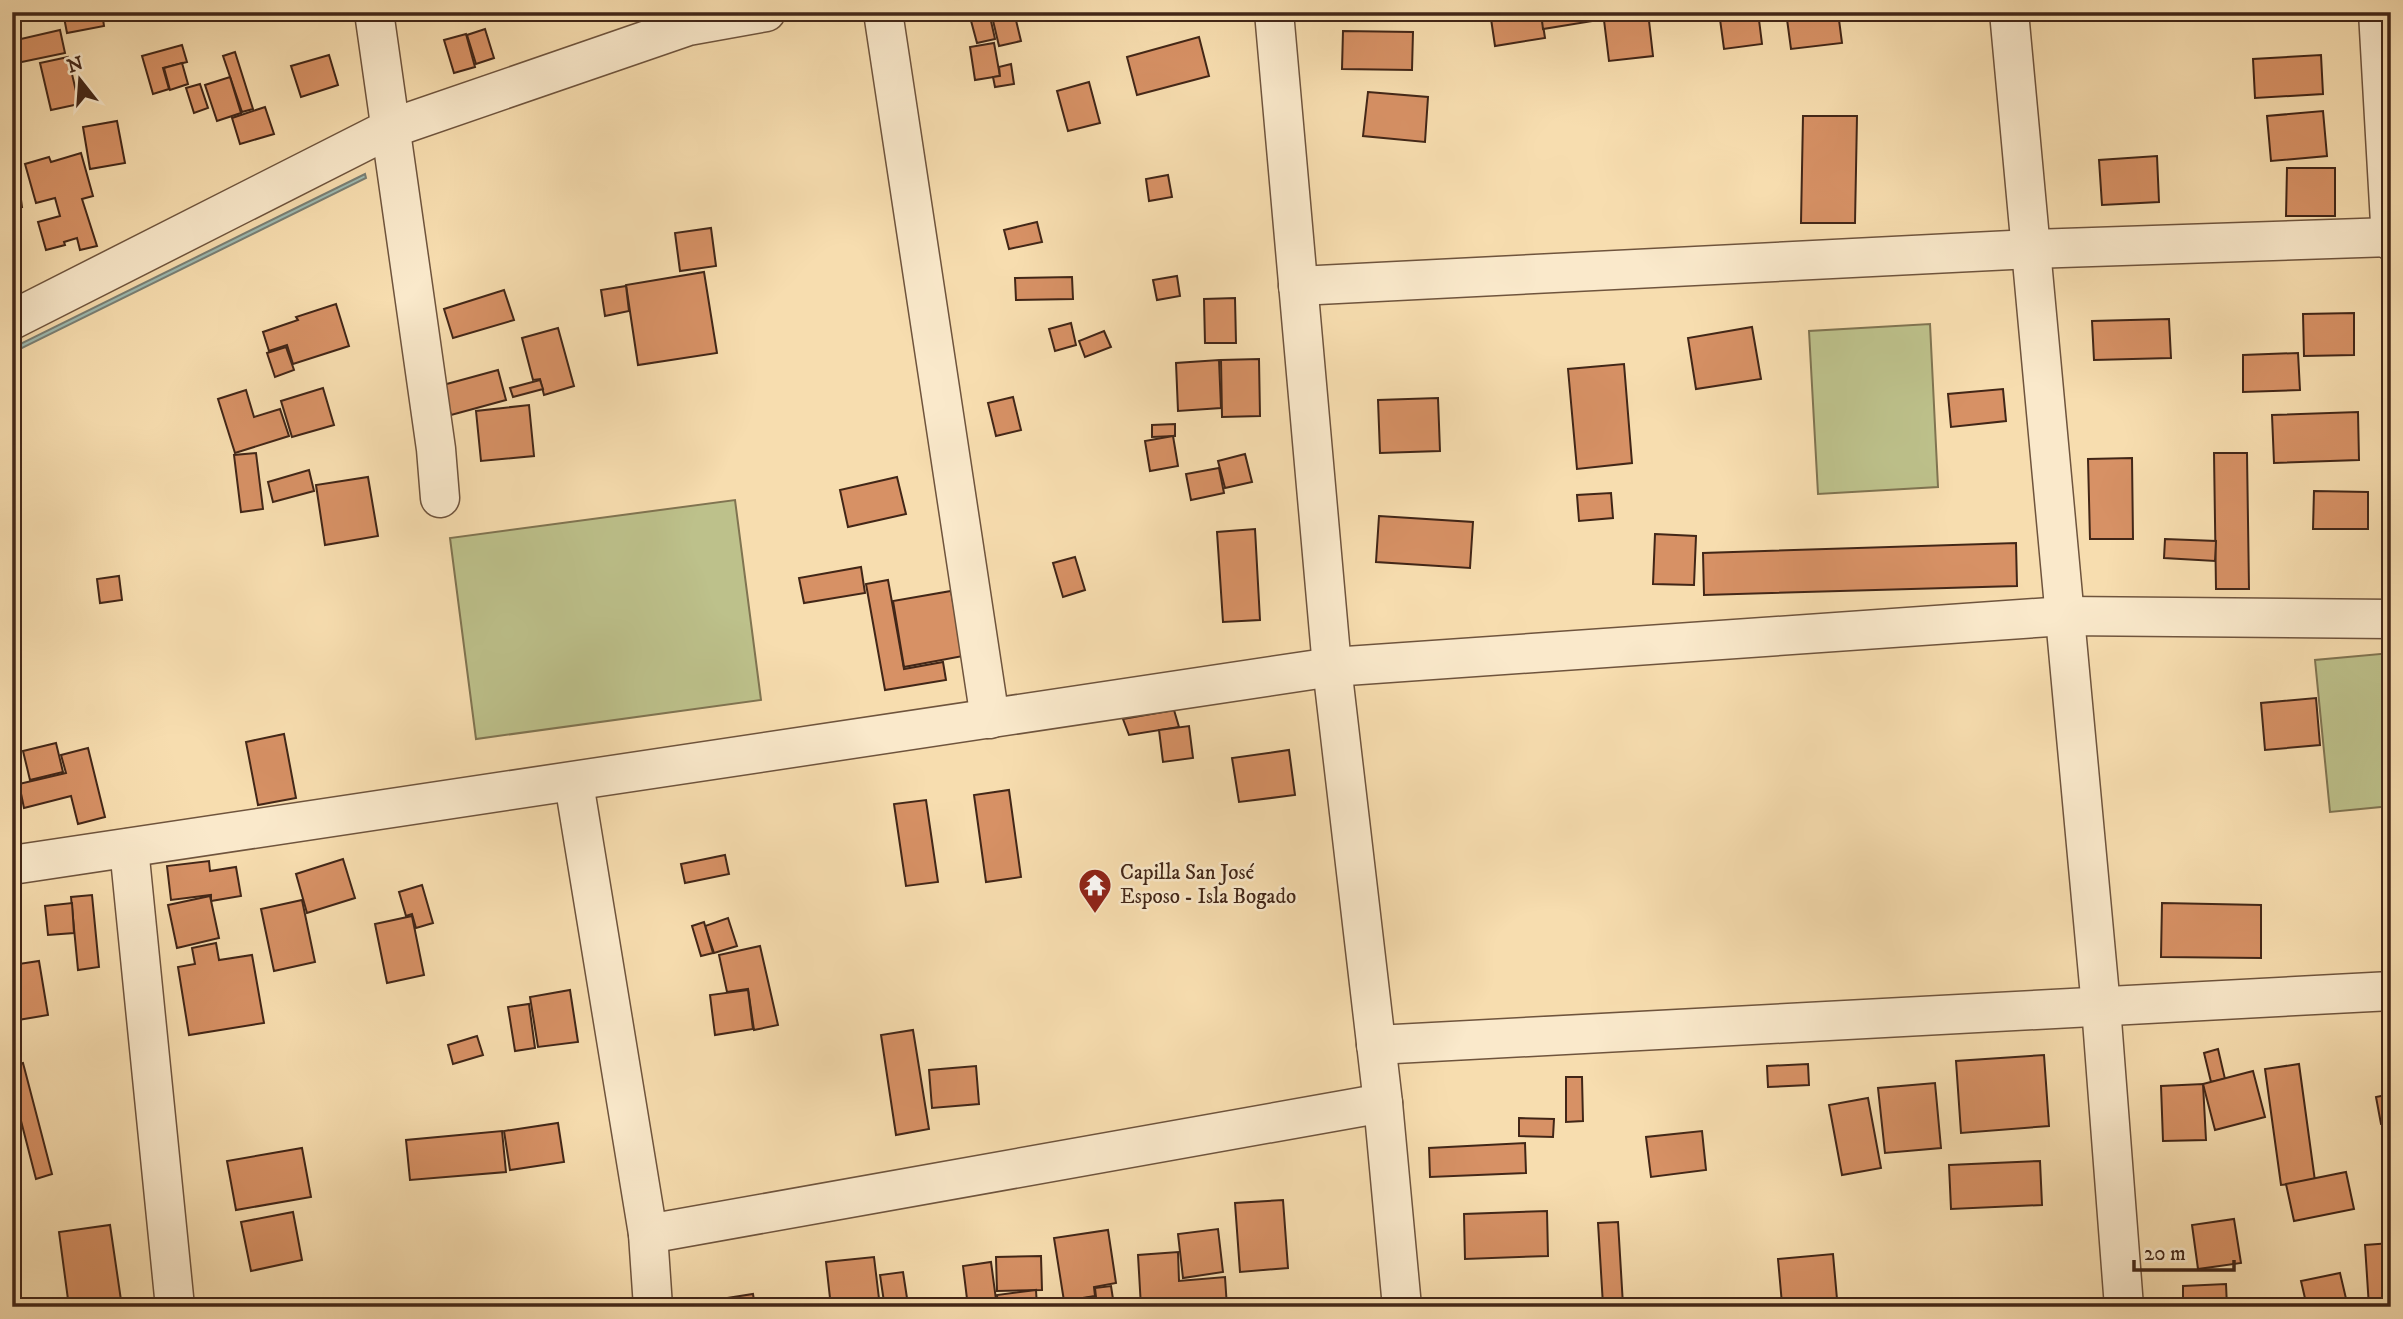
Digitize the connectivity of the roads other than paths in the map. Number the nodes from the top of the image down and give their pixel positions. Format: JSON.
{"nodes":[{"id":1,"x":374,"y":12,"type":"edge"},
{"id":2,"x":766,"y":12,"type":"edge"},
{"id":3,"x":883,"y":12,"type":"edge"},
{"id":4,"x":1274,"y":12,"type":"edge"},
{"id":5,"x":2009,"y":12,"type":"edge"},
{"id":6,"x":2378,"y":12,"type":"edge"},
{"id":7,"x":390,"y":129,"type":"junction"},
{"id":8,"x":2391,"y":238,"type":"edge"},
{"id":9,"x":2031,"y":249,"type":"junction"},
{"id":10,"x":1298,"y":286,"type":"junction"},
{"id":11,"x":12,"y":320,"type":"edge"},
{"id":12,"x":440,"y":498,"type":"dead end"},
{"id":13,"x":2065,"y":616,"type":"junction"},
{"id":14,"x":2391,"y":619,"type":"edge"},
{"id":15,"x":1332,"y":667,"type":"junction"},
{"id":16,"x":990,"y":719,"type":"junction"},
{"id":17,"x":574,"y":783,"type":"junction"},
{"id":18,"x":129,"y":848,"type":"junction"},
{"id":19,"x":12,"y":865,"type":"edge"},
{"id":20,"x":2391,"y":991,"type":"edge"},
{"id":21,"x":2101,"y":1007,"type":"junction"},
{"id":22,"x":1376,"y":1045,"type":"junction"},
{"id":23,"x":1383,"y":1103,"type":"junction"},
{"id":24,"x":649,"y":1234,"type":"junction"},
{"id":25,"x":175,"y":1307,"type":"edge"},
{"id":26,"x":653,"y":1307,"type":"edge"},
{"id":27,"x":1402,"y":1307,"type":"edge"},
{"id":28,"x":2124,"y":1307,"type":"edge"}],
"edges":[{"from":1,"to":7,"type":"street"},
{"from":2,"to":7,"type":"street"},
{"from":3,"to":16,"type":"street"},
{"from":4,"to":10,"type":"street"},
{"from":5,"to":9,"type":"street"},
{"from":6,"to":8,"type":"street"},
{"from":7,"to":11,"type":"street"},
{"from":7,"to":12,"type":"street"},
{"from":8,"to":9,"type":"street"},
{"from":9,"to":10,"type":"street"},
{"from":9,"to":13,"type":"street"},
{"from":10,"to":15,"type":"street"},
{"from":13,"to":14,"type":"street"},
{"from":13,"to":15,"type":"street"},
{"from":13,"to":21,"type":"street"},
{"from":15,"to":16,"type":"street"},
{"from":15,"to":22,"type":"street"},
{"from":16,"to":17,"type":"street"},
{"from":17,"to":18,"type":"street"},
{"from":17,"to":24,"type":"street"},
{"from":18,"to":19,"type":"street"},
{"from":18,"to":25,"type":"street"},
{"from":20,"to":21,"type":"street"},
{"from":21,"to":22,"type":"street"},
{"from":21,"to":28,"type":"street"},
{"from":22,"to":23,"type":"street"},
{"from":23,"to":24,"type":"street"},
{"from":23,"to":27,"type":"street"},
{"from":24,"to":26,"type":"street"}]}
